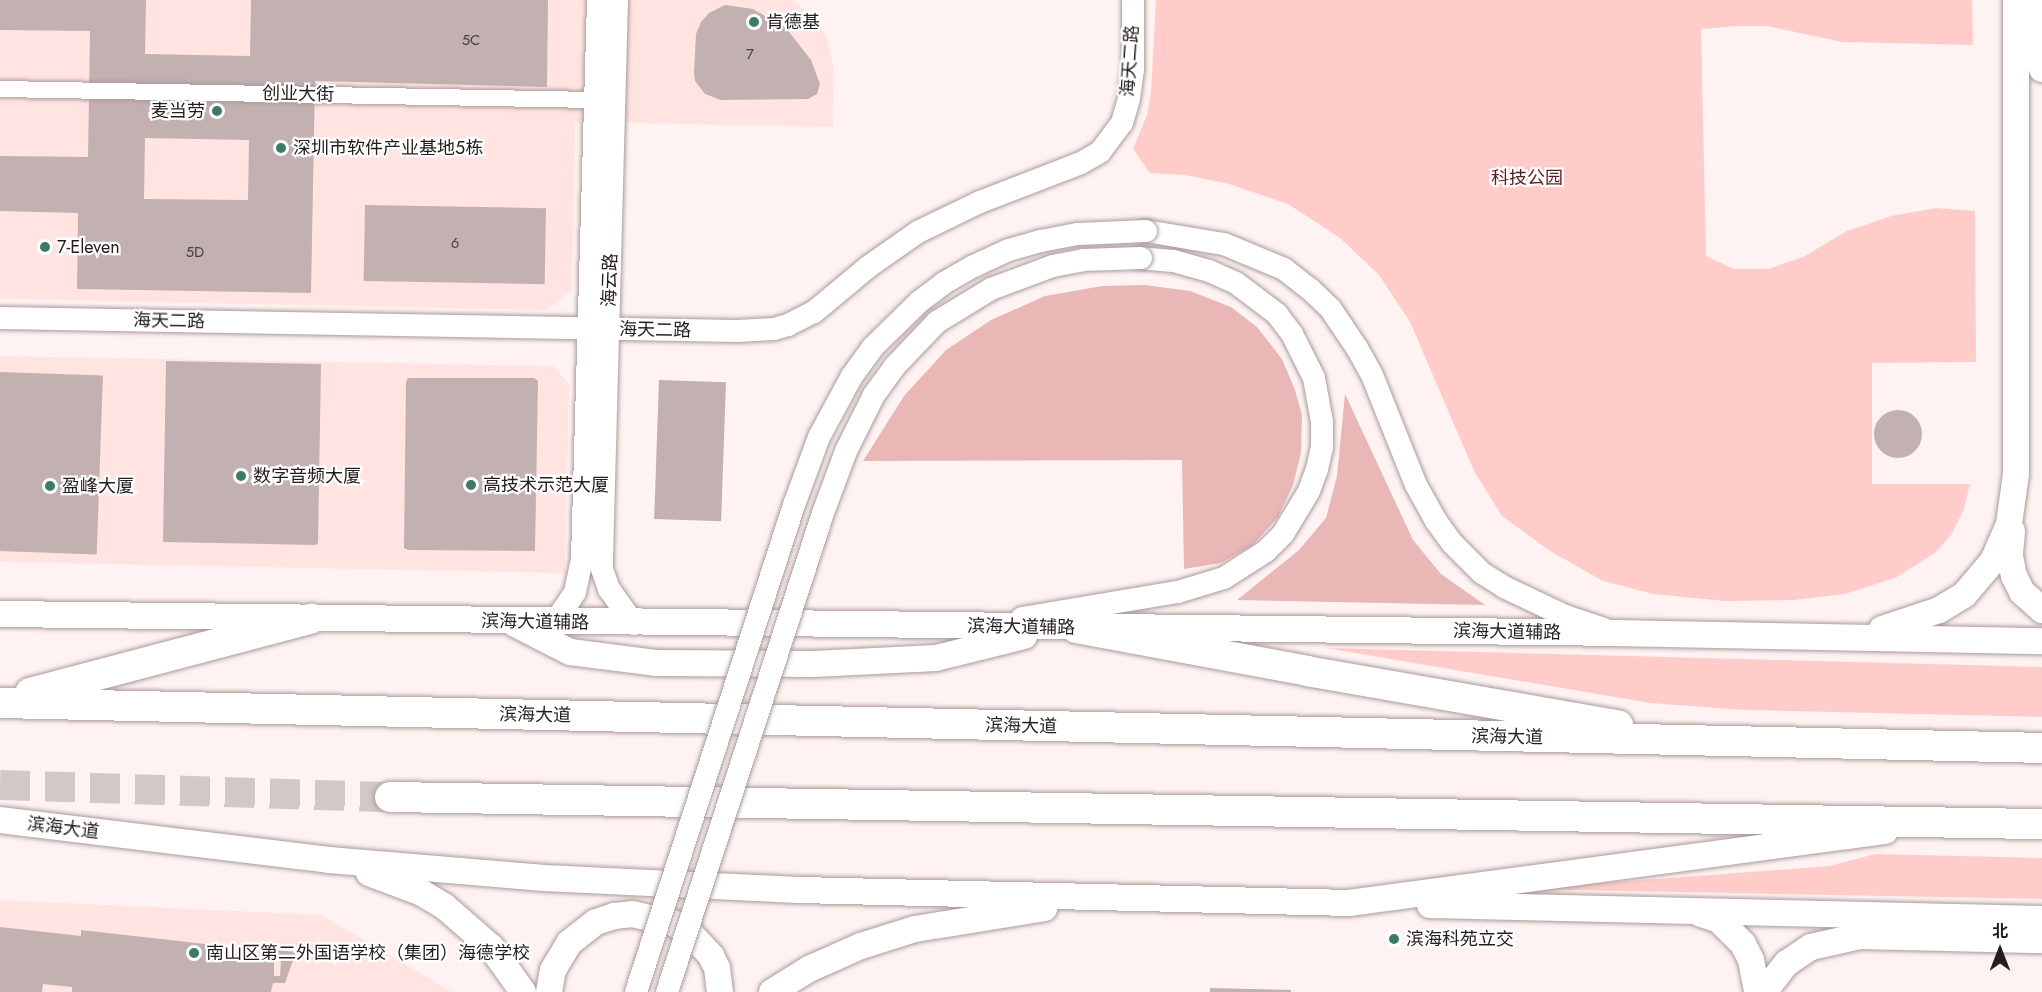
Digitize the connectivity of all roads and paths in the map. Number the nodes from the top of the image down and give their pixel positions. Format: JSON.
{"nodes":[{"id":1,"x":598,"y":0,"type":"edge"},
{"id":2,"x":617,"y":0,"type":"edge"},
{"id":3,"x":1133,"y":0,"type":"edge"},
{"id":4,"x":2016,"y":0,"type":"edge"},
{"id":5,"x":2041,"y":0,"type":"edge"},
{"id":6,"x":2042,"y":69,"type":"edge"},
{"id":7,"x":0,"y":89,"type":"edge"},
{"id":8,"x":596,"y":100,"type":"junction"},
{"id":9,"x":0,"y":318,"type":"edge"},
{"id":10,"x":599,"y":329,"type":"junction"},
{"id":11,"x":2015,"y":495,"type":"junction"},
{"id":12,"x":2042,"y":610,"type":"edge"},
{"id":13,"x":0,"y":614,"type":"edge"},
{"id":14,"x":311,"y":619,"type":"junction"},
{"id":15,"x":512,"y":622,"type":"junction"},
{"id":16,"x":555,"y":622,"type":"junction"},
{"id":17,"x":634,"y":624,"type":"junction"},
{"id":18,"x":977,"y":626,"type":"junction"},
{"id":19,"x":1066,"y":628,"type":"junction"},
{"id":20,"x":1614,"y":633,"type":"junction"},
{"id":21,"x":1827,"y":637,"type":"junction"},
{"id":22,"x":2042,"y":641,"type":"edge"},
{"id":23,"x":0,"y":702,"type":"edge"},
{"id":24,"x":1719,"y":742,"type":"junction"},
{"id":25,"x":2042,"y":748,"type":"edge"},
{"id":26,"x":390,"y":797,"type":"tunnel mouth"},
{"id":27,"x":0,"y":820,"type":"edge"},
{"id":28,"x":1954,"y":822,"type":"junction"},
{"id":29,"x":2042,"y":824,"type":"edge"},
{"id":30,"x":71,"y":830,"type":"junction"},
{"id":31,"x":0,"y":835,"type":"edge"},
{"id":32,"x":329,"y":860,"type":"junction"},
{"id":33,"x":1121,"y":898,"type":"junction"},
{"id":34,"x":1349,"y":903,"type":"junction"},
{"id":35,"x":1686,"y":911,"type":"junction"},
{"id":36,"x":2042,"y":919,"type":"edge"},
{"id":37,"x":2042,"y":940,"type":"edge"},
{"id":38,"x":523,"y":992,"type":"edge"},
{"id":39,"x":549,"y":992,"type":"edge"},
{"id":40,"x":636,"y":992,"type":"edge"},
{"id":41,"x":668,"y":992,"type":"edge"},
{"id":42,"x":720,"y":992,"type":"edge"},
{"id":43,"x":772,"y":992,"type":"edge"},
{"id":44,"x":1756,"y":992,"type":"edge"},
{"id":45,"x":1764,"y":992,"type":"edge"}],
"edges":[{"from":1,"to":8,"type":"main road","name":"海云路"},
{"from":2,"to":10,"type":"main road","name":"海云路"},
{"from":3,"to":10,"type":"main road","name":"海天二路"},
{"from":4,"to":11,"type":"main road"},
{"from":5,"to":6,"type":"main road"},
{"from":7,"to":8,"type":"street","name":"创业大街"},
{"from":8,"to":10,"type":"main road","name":"海云路"},
{"from":9,"to":10,"type":"main road","name":"海天二路"},
{"from":10,"to":16,"type":"main road","name":"海云路"},
{"from":10,"to":17,"type":"main road","name":"海云路"},
{"from":11,"to":12,"type":"main road"},
{"from":11,"to":21,"type":"main road"},
{"from":13,"to":14,"type":"main road","name":"滨海大道辅路"},
{"from":14,"to":15,"type":"main road","name":"滨海大道辅路"},
{"from":14,"to":23,"type":"highway"},
{"from":15,"to":16,"type":"main road","name":"滨海大道辅路"},
{"from":15,"to":19,"type":"main road"},
{"from":16,"to":17,"type":"main road","name":"滨海大道辅路"},
{"from":17,"to":18,"type":"main road","name":"滨海大道辅路"},
{"from":18,"to":19,"type":"main road","name":"滨海大道辅路"},
{"from":18,"to":41,"type":"main road","bridge":true},
{"from":19,"to":20,"type":"main road","name":"滨海大道辅路"},
{"from":19,"to":24,"type":"highway"},
{"from":20,"to":21,"type":"main road","name":"滨海大道辅路"},
{"from":20,"to":40,"type":"main road","bridge":true},
{"from":21,"to":22,"type":"main road","name":"滨海大道辅路"},
{"from":23,"to":24,"type":"highway","name":"滨海大道"},
{"from":24,"to":25,"type":"highway","name":"滨海大道"},
{"from":26,"to":28,"type":"highway","name":"滨海大道"},
{"from":27,"to":30,"type":"main road","name":"滨海大道"},
{"from":28,"to":29,"type":"highway","name":"滨海大道"},
{"from":28,"to":34,"type":"main road","name":"滨海大道"},
{"from":30,"to":31,"type":"main road"},
{"from":30,"to":32,"type":"main road","name":"滨海大道"},
{"from":32,"to":33,"type":"main road","name":"滨海大道"},
{"from":32,"to":38,"type":"main road"},
{"from":33,"to":34,"type":"main road","name":"滨海大道"},
{"from":33,"to":43,"type":"main road"},
{"from":34,"to":35,"type":"main road"},
{"from":35,"to":36,"type":"main road"},
{"from":35,"to":44,"type":"main road"},
{"from":37,"to":45,"type":"main road"},
{"from":39,"to":42,"type":"main road"}]}
